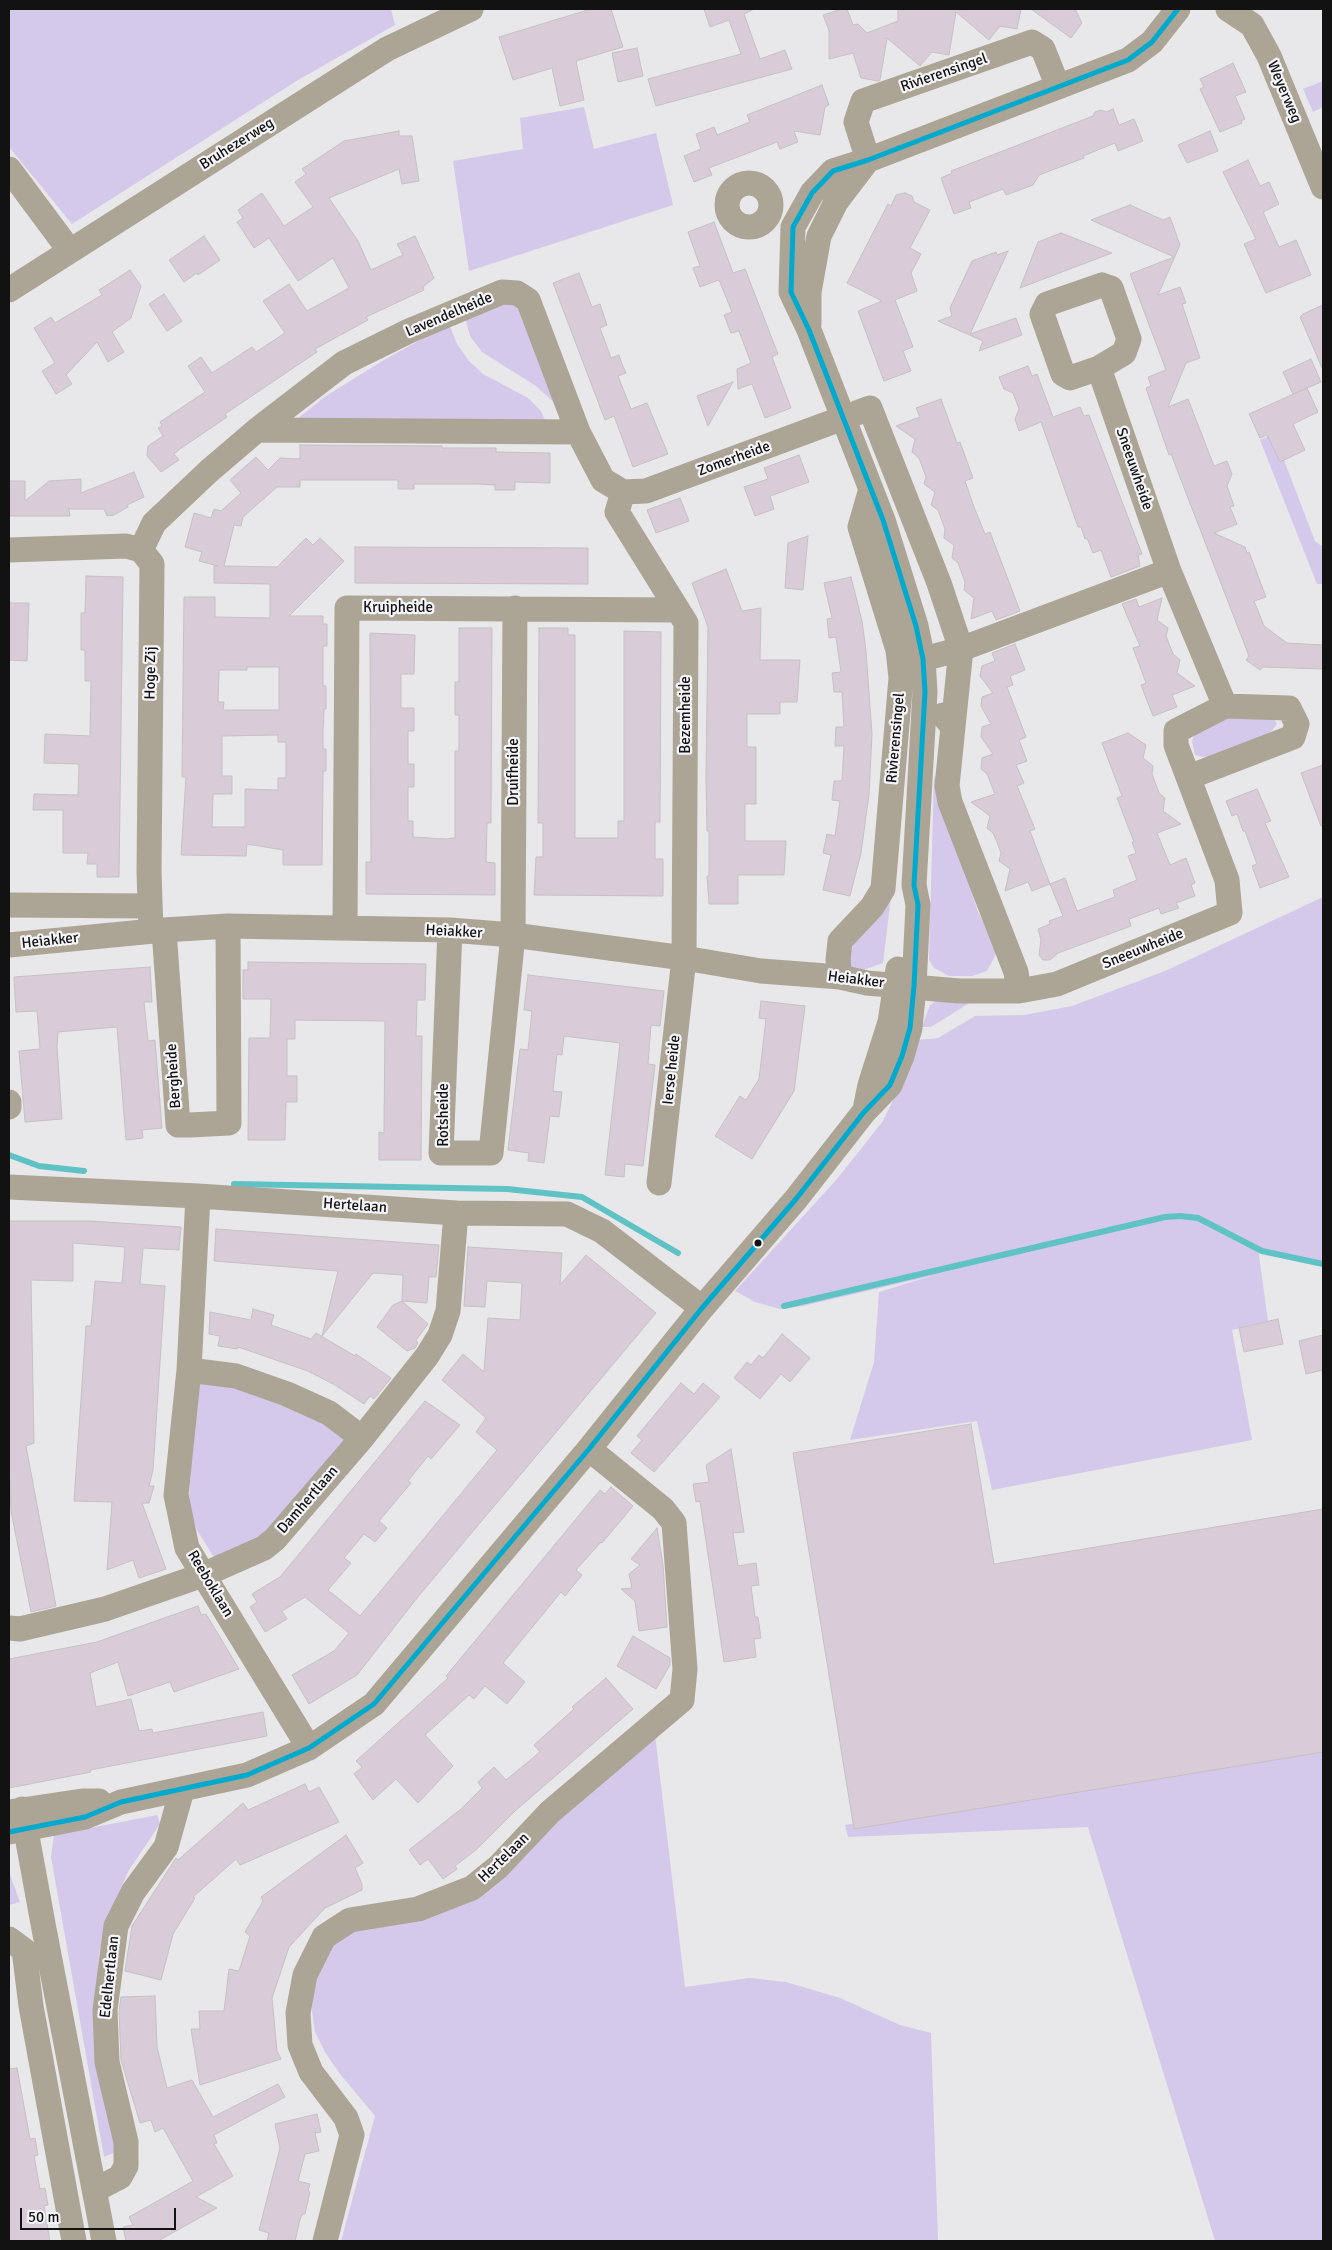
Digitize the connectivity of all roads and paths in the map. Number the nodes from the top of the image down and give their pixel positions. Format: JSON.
{"nodes":[{"id":1,"x":471,"y":9,"type":"edge"},
{"id":2,"x":1178,"y":9,"type":"edge"},
{"id":3,"x":1228,"y":9,"type":"edge"},
{"id":4,"x":430,"y":17,"type":"edge"},
{"id":5,"x":1058,"y":87,"type":"junction"},
{"id":6,"x":868,"y":160,"type":"junction"},
{"id":7,"x":9,"y":169,"type":"edge"},
{"id":8,"x":1323,"y":187,"type":"edge"},
{"id":9,"x":769,"y":216,"type":"dead end"},
{"id":10,"x":793,"y":227,"type":"junction"},
{"id":11,"x":819,"y":236,"type":"junction"},
{"id":12,"x":70,"y":251,"type":"junction"},
{"id":13,"x":9,"y":290,"type":"edge"},
{"id":14,"x":809,"y":330,"type":"junction"},
{"id":15,"x":1099,"y":368,"type":"dead end"},
{"id":16,"x":843,"y":418,"type":"junction"},
{"id":17,"x":257,"y":430,"type":"junction"},
{"id":18,"x":578,"y":432,"type":"junction"},
{"id":19,"x":871,"y":489,"type":"junction"},
{"id":20,"x":623,"y":492,"type":"junction"},
{"id":21,"x":9,"y":550,"type":"edge"},
{"id":22,"x":141,"y":550,"type":"junction"},
{"id":23,"x":1169,"y":571,"type":"junction"},
{"id":24,"x":939,"y":584,"type":"junction"},
{"id":25,"x":516,"y":608,"type":"junction"},
{"id":26,"x":678,"y":610,"type":"junction"},
{"id":27,"x":916,"y":626,"type":"junction"},
{"id":28,"x":961,"y":649,"type":"junction"},
{"id":29,"x":923,"y":659,"type":"junction"},
{"id":30,"x":925,"y":692,"type":"junction"},
{"id":31,"x":1225,"y":706,"type":"junction"},
{"id":32,"x":953,"y":727,"type":"junction"},
{"id":33,"x":1189,"y":777,"type":"junction"},
{"id":34,"x":9,"y":904,"type":"edge"},
{"id":35,"x":150,"y":906,"type":"junction"},
{"id":36,"x":228,"y":926,"type":"junction"},
{"id":37,"x":345,"y":927,"type":"junction"},
{"id":38,"x":157,"y":930,"type":"junction"},
{"id":39,"x":450,"y":930,"type":"junction"},
{"id":40,"x":513,"y":935,"type":"junction"},
{"id":41,"x":9,"y":945,"type":"edge"},
{"id":42,"x":684,"y":958,"type":"junction"},
{"id":43,"x":840,"y":977,"type":"junction"},
{"id":44,"x":905,"y":986,"type":"junction"},
{"id":45,"x":1019,"y":990,"type":"junction"},
{"id":46,"x":9,"y":1102,"type":"edge"},
{"id":47,"x":9,"y":1107,"type":"edge"},
{"id":48,"x":659,"y":1183,"type":"dead end"},
{"id":49,"x":9,"y":1187,"type":"edge"},
{"id":50,"x":198,"y":1196,"type":"junction"},
{"id":51,"x":456,"y":1213,"type":"junction"},
{"id":52,"x":702,"y":1308,"type":"junction"},
{"id":53,"x":189,"y":1370,"type":"junction"},
{"id":54,"x":362,"y":1438,"type":"junction"},
{"id":55,"x":589,"y":1450,"type":"junction"},
{"id":56,"x":203,"y":1575,"type":"junction"},
{"id":57,"x":9,"y":1628,"type":"edge"},
{"id":58,"x":309,"y":1748,"type":"junction"},
{"id":59,"x":182,"y":1790,"type":"junction"},
{"id":60,"x":17,"y":1821,"type":"edge"},
{"id":61,"x":44,"y":1929,"type":"junction"},
{"id":62,"x":16,"y":1944,"type":"edge"},
{"id":63,"x":94,"y":2190,"type":"junction"},
{"id":64,"x":74,"y":2241,"type":"edge"},
{"id":65,"x":104,"y":2241,"type":"edge"},
{"id":66,"x":325,"y":2241,"type":"edge"}],
"edges":[{"from":1,"to":4,"type":"street","name":"Bruhezerweg"},
{"from":2,"to":5,"type":"street","name":"Rivierensingel"},
{"from":3,"to":8,"type":"street","name":"Weyerweg"},
{"from":4,"to":12,"type":"street","name":"Bruhezerweg"},
{"from":5,"to":6,"type":"street","name":"Rivierensingel"},
{"from":5,"to":6,"type":"street","name":"Rivierensingel"},
{"from":6,"to":10,"type":"street","name":"Rivierensingel"},
{"from":6,"to":11,"type":"street","name":"Rivierensingel"},
{"from":7,"to":12,"type":"street"},
{"from":9,"to":10,"type":"street"},
{"from":10,"to":11,"type":"street"},
{"from":10,"to":14,"type":"street","name":"Rivierensingel"},
{"from":11,"to":14,"type":"street","name":"Rivierensingel"},
{"from":12,"to":13,"type":"street","name":"Bruhezerweg"},
{"from":14,"to":16,"type":"street","name":"Rivierensingel"},
{"from":15,"to":23,"type":"street","name":"Sneeuwheide"},
{"from":16,"to":19,"type":"street","name":"Rivierensingel"},
{"from":16,"to":20,"type":"street","name":"Zomerheide"},
{"from":16,"to":24,"type":"street"},
{"from":17,"to":18,"type":"street"},
{"from":17,"to":18,"type":"street","name":"Lavendelheide"},
{"from":17,"to":22,"type":"street","name":"Lavendelheide"},
{"from":18,"to":20,"type":"street","name":"Lavendelheide"},
{"from":19,"to":27,"type":"street","name":"Rivierensingel"},
{"from":19,"to":43,"type":"street","name":"Rivierensingel"},
{"from":20,"to":26,"type":"street","name":"Bezemheide"},
{"from":21,"to":22,"type":"street"},
{"from":22,"to":35,"type":"street","name":"Hoge Zij"},
{"from":23,"to":28,"type":"street"},
{"from":23,"to":31,"type":"street","name":"Sneeuwheide"},
{"from":24,"to":27,"type":"street"},
{"from":24,"to":28,"type":"street"},
{"from":25,"to":26,"type":"street","name":"Kruipheide"},
{"from":25,"to":37,"type":"street","name":"Kruipheide"},
{"from":25,"to":40,"type":"street","name":"Druifheide"},
{"from":26,"to":42,"type":"street","name":"Bezemheide"},
{"from":27,"to":29,"type":"street","name":"Rivierensingel"},
{"from":28,"to":29,"type":"street"},
{"from":28,"to":32,"type":"street"},
{"from":29,"to":30,"type":"street","name":"Rivierensingel"},
{"from":30,"to":32,"type":"street","name":"Rivierensingel"},
{"from":30,"to":44,"type":"street","name":"Rivierensingel"},
{"from":31,"to":33,"type":"street","name":"Sneeuwheide"},
{"from":31,"to":33,"type":"street","name":"Sneeuwheide"},
{"from":32,"to":45,"type":"street"},
{"from":33,"to":45,"type":"street","name":"Sneeuwheide"},
{"from":34,"to":35,"type":"street"},
{"from":35,"to":38,"type":"street","name":"Hoge Zij"},
{"from":36,"to":37,"type":"street","name":"Heiakker"},
{"from":36,"to":38,"type":"street","name":"Heiakker"},
{"from":36,"to":38,"type":"street","name":"Bergheide"},
{"from":37,"to":39,"type":"street","name":"Heiakker"},
{"from":38,"to":41,"type":"street","name":"Heiakker"},
{"from":39,"to":40,"type":"street","name":"Heiakker"},
{"from":39,"to":40,"type":"street","name":"Rotsheide"},
{"from":40,"to":42,"type":"street","name":"Heiakker"},
{"from":42,"to":43,"type":"street","name":"Heiakker"},
{"from":42,"to":48,"type":"street","name":"Ierse heide"},
{"from":43,"to":44,"type":"street","name":"Heiakker"},
{"from":44,"to":45,"type":"street","name":"Sneeuwheide"},
{"from":44,"to":52,"type":"street","name":"Rivierensingel"},
{"from":46,"to":47,"type":"street"},
{"from":49,"to":50,"type":"street","name":"Hertelaan"},
{"from":50,"to":51,"type":"street","name":"Hertelaan"},
{"from":50,"to":53,"type":"street","name":"Reeboklaan"},
{"from":51,"to":52,"type":"street","name":"Hertelaan"},
{"from":51,"to":54,"type":"street","name":"Damhertlaan"},
{"from":52,"to":55,"type":"street","name":"Rivierensingel"},
{"from":53,"to":54,"type":"street"},
{"from":53,"to":56,"type":"street","name":"Reeboklaan"},
{"from":54,"to":56,"type":"street","name":"Damhertlaan"},
{"from":55,"to":58,"type":"street","name":"Rivierensingel"},
{"from":55,"to":66,"type":"street","name":"Hertelaan"},
{"from":56,"to":57,"type":"street","name":"Damhertlaan"},
{"from":56,"to":58,"type":"street","name":"Reeboklaan"},
{"from":58,"to":59,"type":"street","name":"Rivierensingel"},
{"from":59,"to":60,"type":"street","name":"Rivierensingel"},
{"from":59,"to":63,"type":"street","name":"Edelhertlaan"},
{"from":60,"to":61,"type":"street"},
{"from":61,"to":62,"type":"street"},
{"from":61,"to":63,"type":"street"},
{"from":62,"to":64,"type":"street"},
{"from":63,"to":65,"type":"street"}]}
